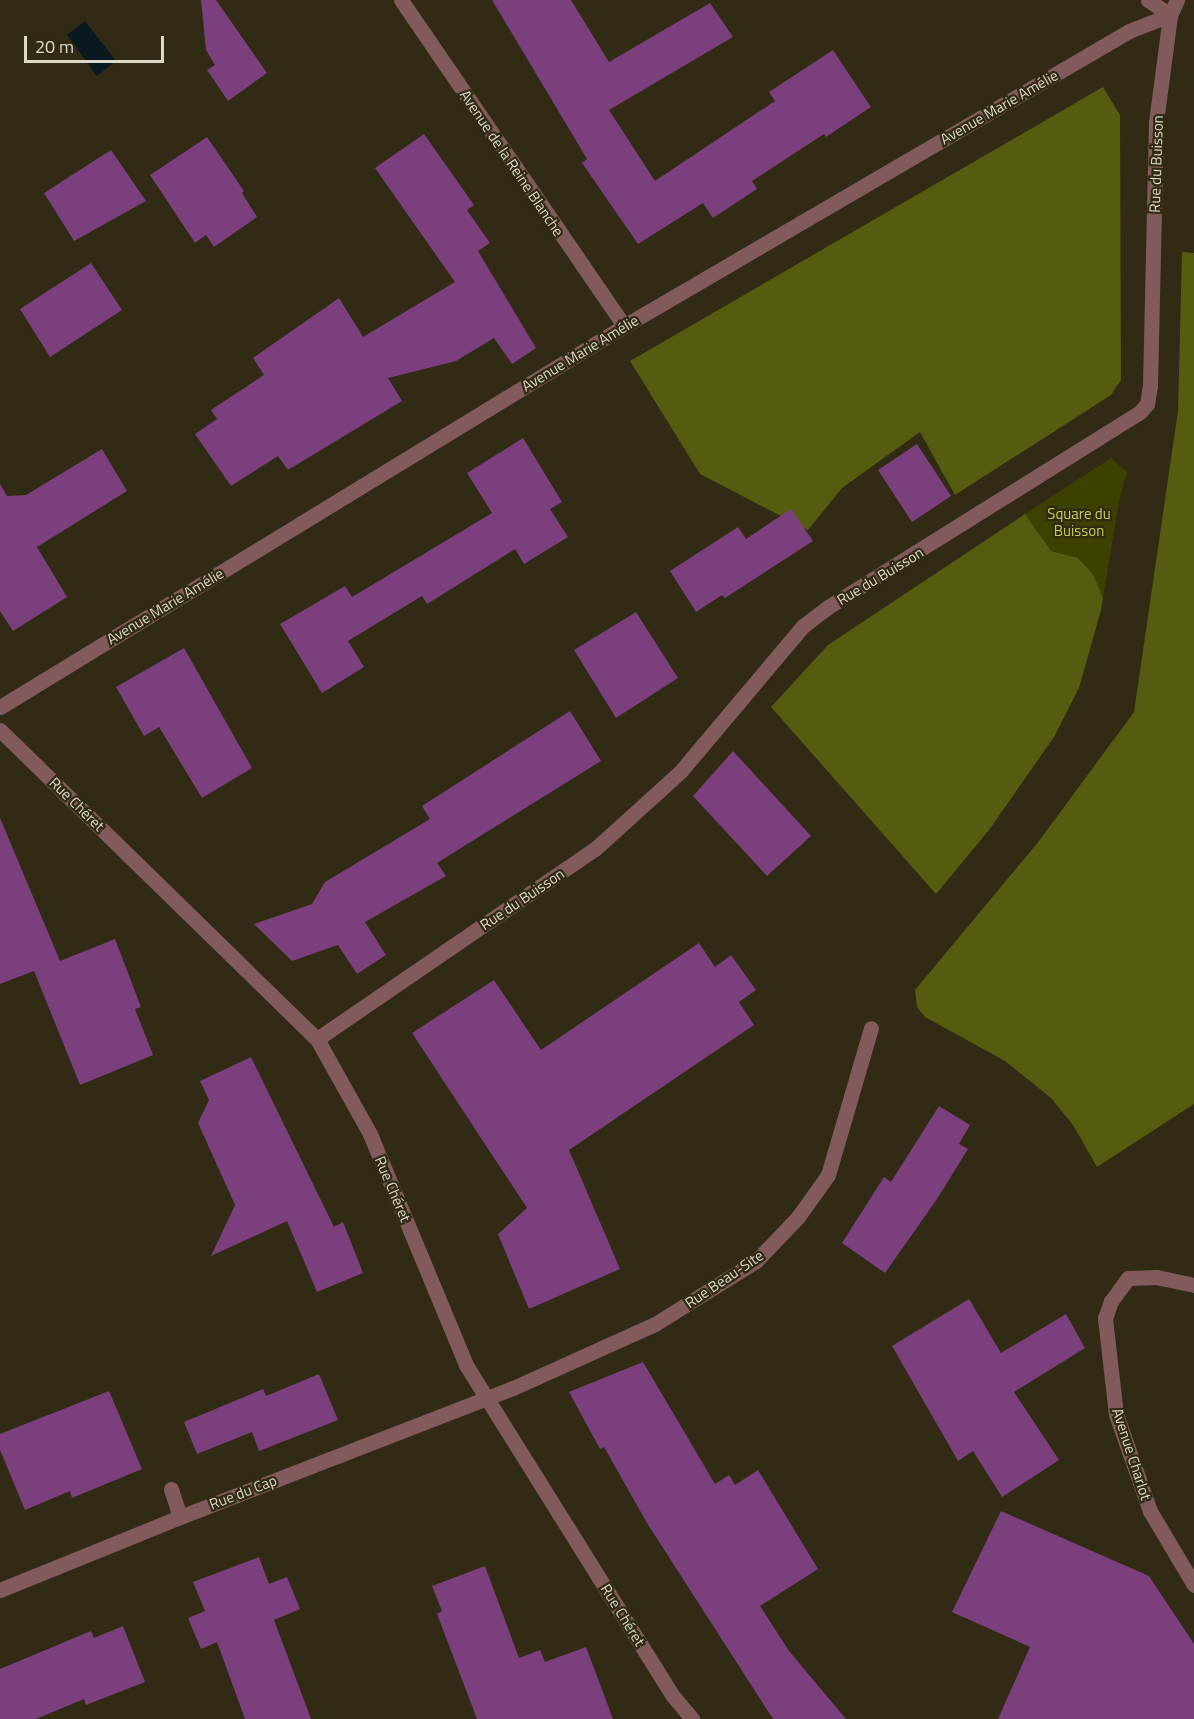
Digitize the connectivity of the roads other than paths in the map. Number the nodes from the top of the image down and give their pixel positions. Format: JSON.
{"nodes":[{"id":1,"x":401,"y":0,"type":"edge"},
{"id":2,"x":1148,"y":0,"type":"edge"},
{"id":3,"x":1177,"y":0,"type":"edge"},
{"id":4,"x":1170,"y":15,"type":"junction"},
{"id":5,"x":624,"y":326,"type":"junction"},
{"id":6,"x":0,"y":707,"type":"edge"},
{"id":7,"x":0,"y":730,"type":"edge"},
{"id":8,"x":871,"y":1028,"type":"dead end"},
{"id":9,"x":317,"y":1039,"type":"junction"},
{"id":10,"x":1194,"y":1285,"type":"edge"},
{"id":11,"x":487,"y":1398,"type":"junction"},
{"id":12,"x":171,"y":1489,"type":"dead end"},
{"id":13,"x":180,"y":1517,"type":"junction"},
{"id":14,"x":1194,"y":1585,"type":"edge"},
{"id":15,"x":0,"y":1590,"type":"edge"},
{"id":16,"x":692,"y":1719,"type":"edge"}],
"edges":[{"from":1,"to":5,"type":"street","name":"Avenue de la Reine Blanche"},
{"from":2,"to":4,"type":"street"},
{"from":3,"to":4,"type":"street"},
{"from":4,"to":5,"type":"street","name":"Avenue Marie Amélie"},
{"from":4,"to":9,"type":"street","name":"Rue du Buisson"},
{"from":5,"to":6,"type":"street","name":"Avenue Marie Amélie"},
{"from":7,"to":9,"type":"street","name":"Rue Chéret"},
{"from":8,"to":11,"type":"street","name":"Rue Beau-Site"},
{"from":9,"to":11,"type":"street","name":"Rue Chéret"},
{"from":10,"to":14,"type":"street","name":"Avenue Charlot"},
{"from":11,"to":13,"type":"street","name":"Rue du Cap"},
{"from":11,"to":16,"type":"street","name":"Rue Chéret"},
{"from":12,"to":13,"type":"street"},
{"from":13,"to":15,"type":"street","name":"Rue du Cap"}]}
